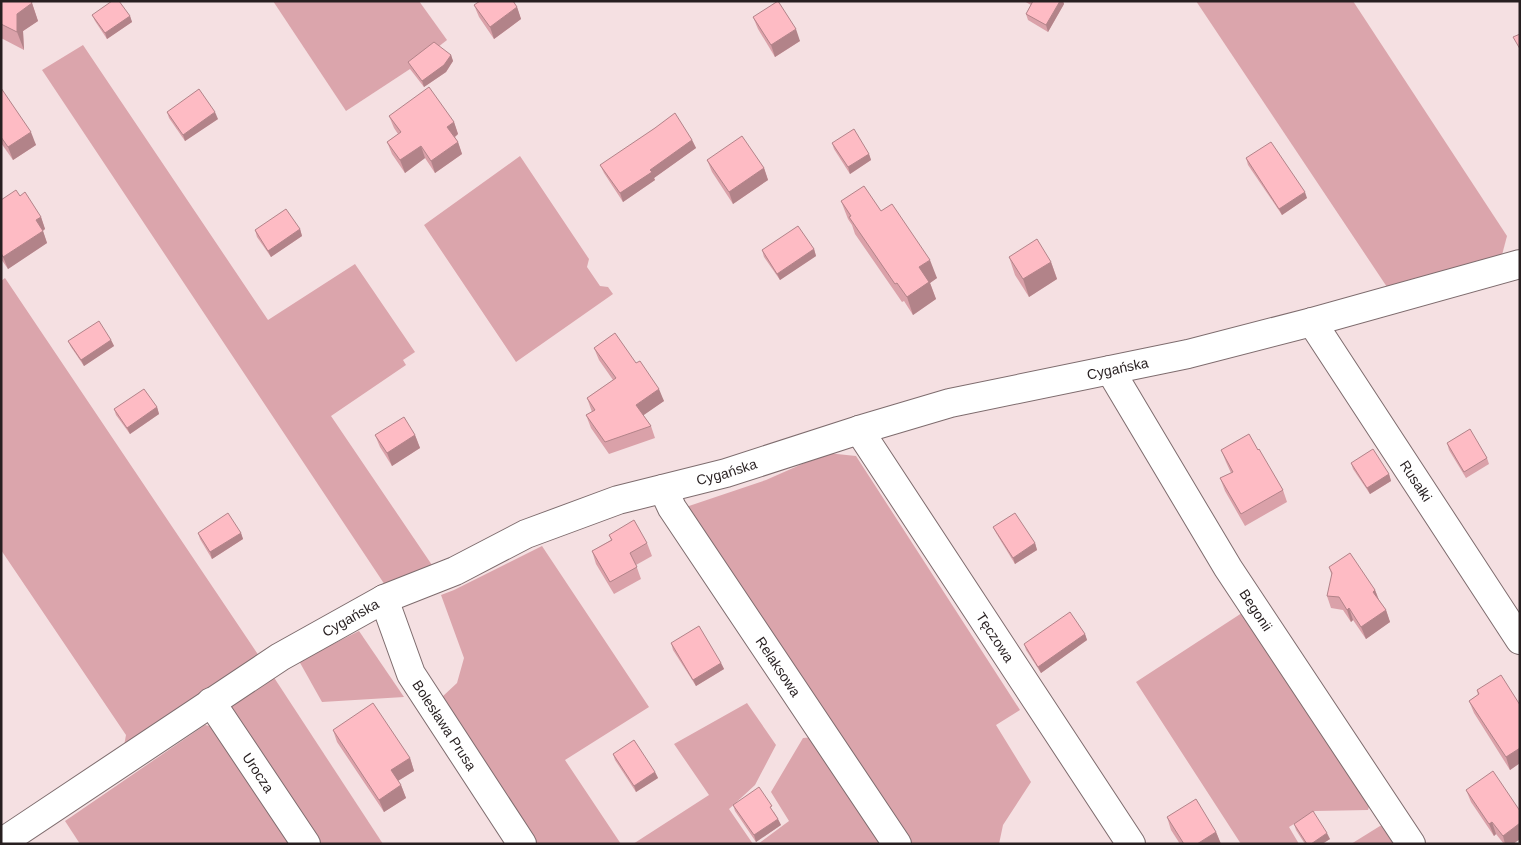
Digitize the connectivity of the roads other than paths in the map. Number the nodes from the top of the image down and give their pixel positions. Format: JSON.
{"nodes":[{"id":1,"x":1520,"y":264,"type":"edge"},
{"id":2,"x":1312,"y":322,"type":"junction"},
{"id":3,"x":1110,"y":370,"type":"junction"},
{"id":4,"x":860,"y":430,"type":"junction"},
{"id":5,"x":663,"y":489,"type":"junction"},
{"id":6,"x":384,"y":599,"type":"junction"},
{"id":7,"x":1520,"y":640,"type":"edge"},
{"id":8,"x":211,"y":702,"type":"junction"},
{"id":9,"x":1,"y":843,"type":"edge"},
{"id":10,"x":306,"y":844,"type":"edge"},
{"id":11,"x":522,"y":844,"type":"edge"},
{"id":12,"x":897,"y":844,"type":"edge"},
{"id":13,"x":1131,"y":844,"type":"edge"},
{"id":14,"x":1411,"y":844,"type":"edge"}],
"edges":[{"from":1,"to":2,"type":"street","name":"Cygańska"},
{"from":2,"to":3,"type":"street","name":"Cygańska"},
{"from":2,"to":7,"type":"street","name":"Rusałki"},
{"from":3,"to":4,"type":"street","name":"Cygańska"},
{"from":3,"to":14,"type":"street","name":"Begonii"},
{"from":4,"to":5,"type":"street","name":"Cygańska"},
{"from":4,"to":13,"type":"street","name":"Tęczowa"},
{"from":5,"to":6,"type":"street","name":"Cygańska"},
{"from":5,"to":12,"type":"street","name":"Relaksowa"},
{"from":6,"to":8,"type":"street","name":"Cygańska"},
{"from":6,"to":11,"type":"street","name":"Bolesława Prusa"},
{"from":8,"to":9,"type":"street","name":"Cygańska"},
{"from":8,"to":10,"type":"street","name":"Urocza"}]}
